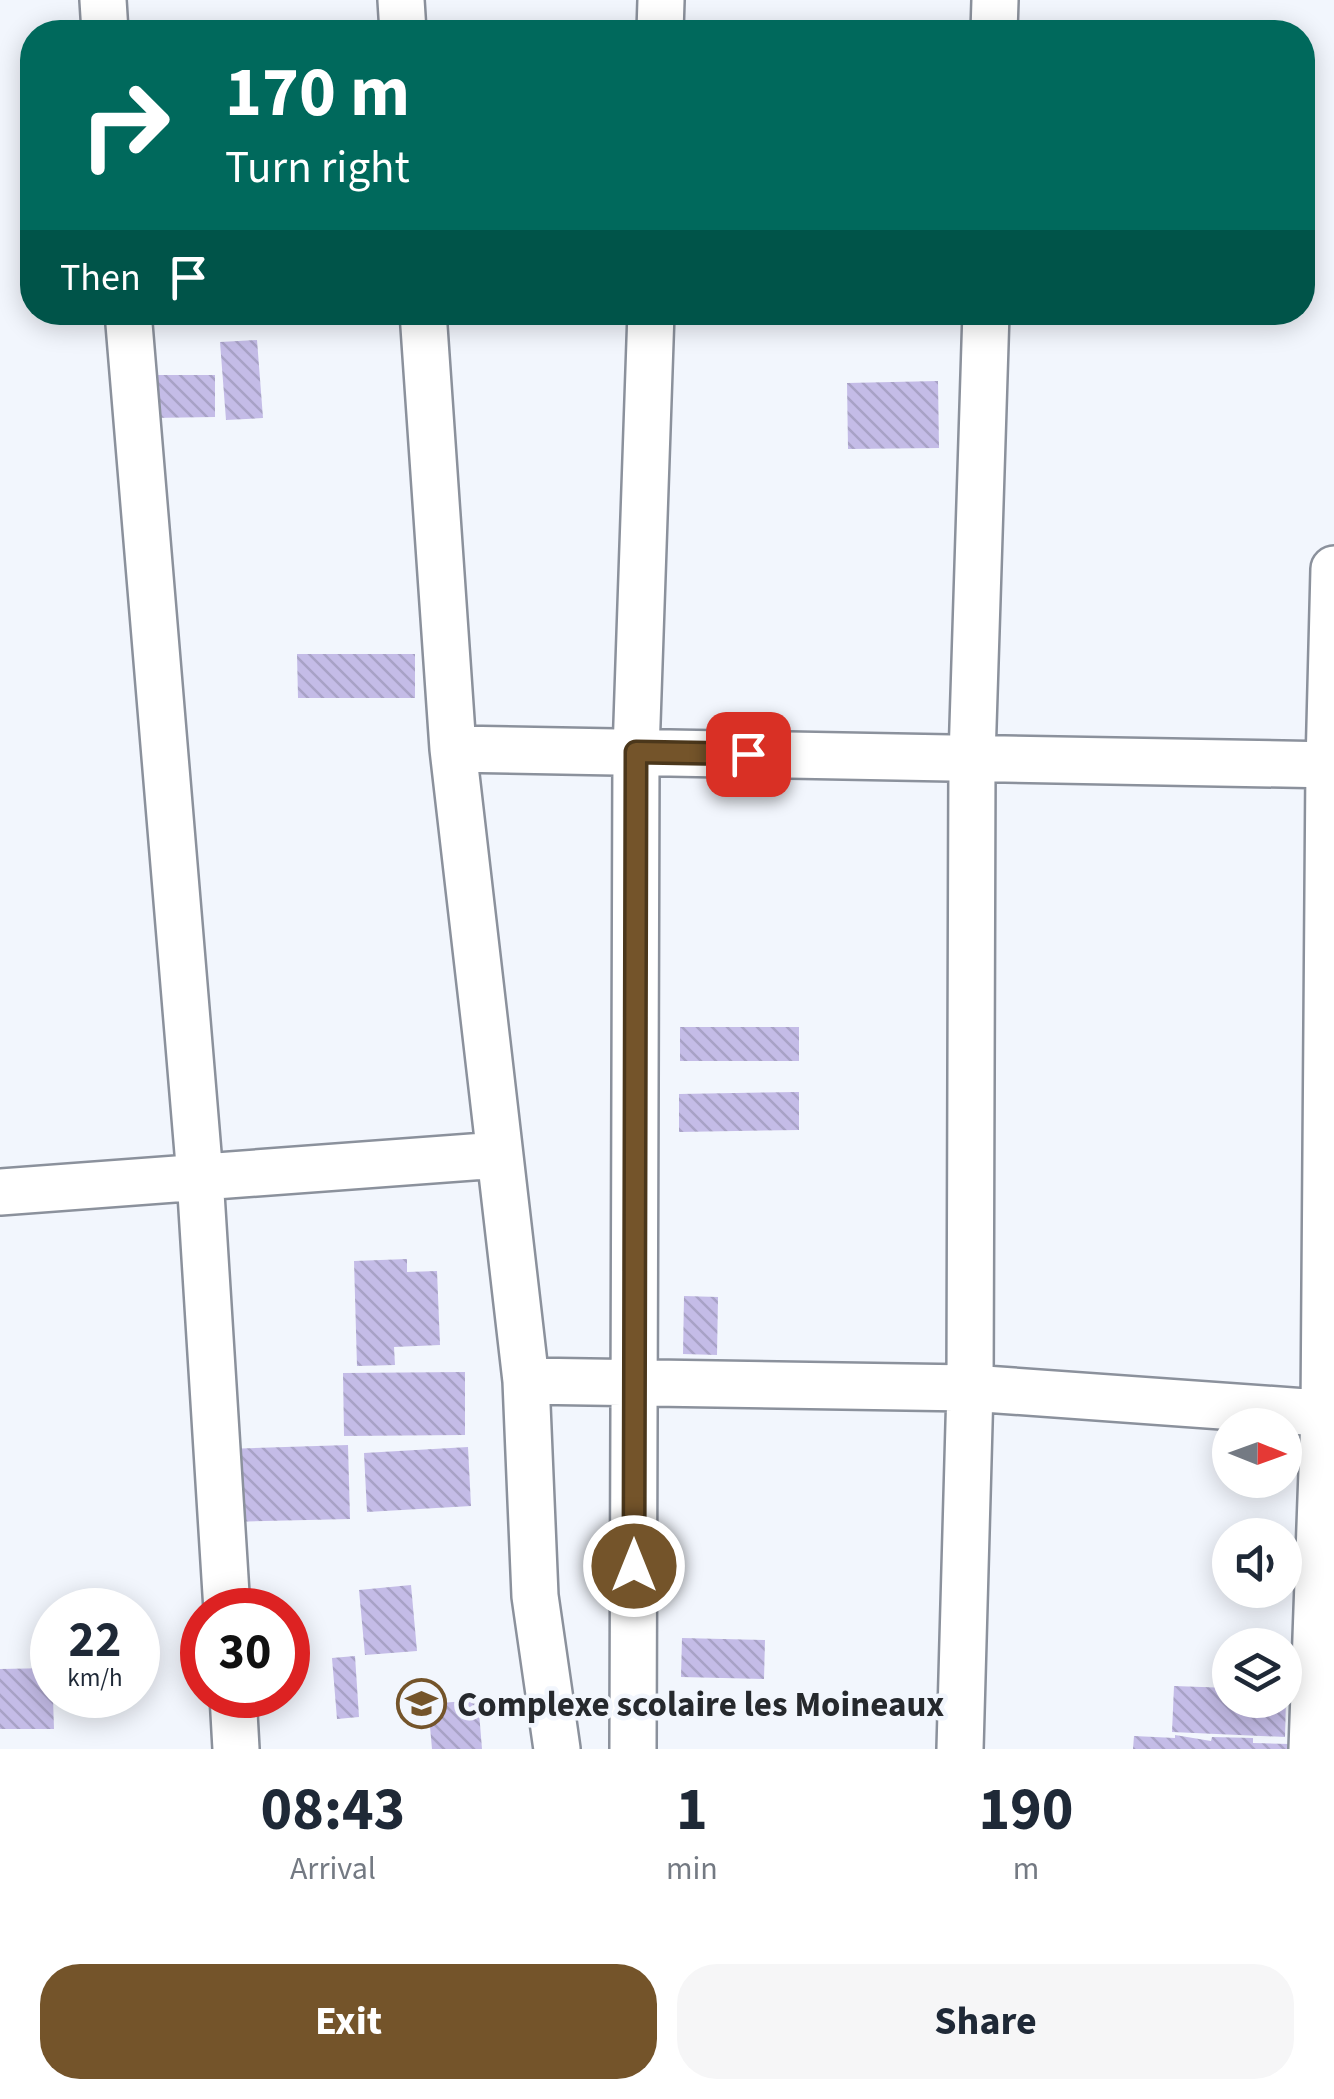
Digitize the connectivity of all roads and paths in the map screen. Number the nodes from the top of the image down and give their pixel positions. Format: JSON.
{"nodes":[{"id":1,"x":129,"y":325,"type":"edge"},
{"id":2,"x":424,"y":325,"type":"edge"},
{"id":3,"x":651,"y":325,"type":"edge"},
{"id":4,"x":986,"y":325,"type":"edge"},
{"id":5,"x":1334,"y":568,"type":"edge"},
{"id":6,"x":453,"y":748,"type":"junction"},
{"id":7,"x":636,"y":752,"type":"junction"},
{"id":8,"x":972,"y":758,"type":"junction"},
{"id":9,"x":1332,"y":765,"type":"edge"},
{"id":10,"x":499,"y":1155,"type":"junction"},
{"id":11,"x":200,"y":1178,"type":"junction"},
{"id":12,"x":0,"y":1192,"type":"edge"},
{"id":13,"x":526,"y":1381,"type":"junction"},
{"id":14,"x":634,"y":1383,"type":"junction"},
{"id":15,"x":970,"y":1388,"type":"junction"},
{"id":16,"x":1329,"y":1415,"type":"edge"},
{"id":17,"x":227,"y":1588,"type":"edge"},
{"id":18,"x":234,"y":1718,"type":"edge"},
{"id":19,"x":236,"y":1749,"type":"edge"},
{"id":20,"x":556,"y":1749,"type":"edge"},
{"id":21,"x":633,"y":1749,"type":"edge"},
{"id":22,"x":960,"y":1749,"type":"edge"},
{"id":23,"x":1312,"y":1749,"type":"edge"}],
"edges":[{"from":1,"to":11,"type":"street"},
{"from":2,"to":6,"type":"street"},
{"from":3,"to":7,"type":"street"},
{"from":4,"to":8,"type":"street"},
{"from":5,"to":9,"type":"street"},
{"from":6,"to":7,"type":"street"},
{"from":6,"to":10,"type":"street"},
{"from":7,"to":8,"type":"street"},
{"from":7,"to":14,"type":"street"},
{"from":8,"to":9,"type":"street"},
{"from":8,"to":15,"type":"street"},
{"from":9,"to":16,"type":"street"},
{"from":10,"to":11,"type":"street"},
{"from":10,"to":13,"type":"street"},
{"from":11,"to":12,"type":"street"},
{"from":11,"to":17,"type":"street"},
{"from":13,"to":14,"type":"street"},
{"from":13,"to":20,"type":"street"},
{"from":14,"to":15,"type":"street"},
{"from":14,"to":21,"type":"street"},
{"from":15,"to":16,"type":"street"},
{"from":15,"to":22,"type":"street"},
{"from":16,"to":23,"type":"street"},
{"from":18,"to":19,"type":"street"}]}
